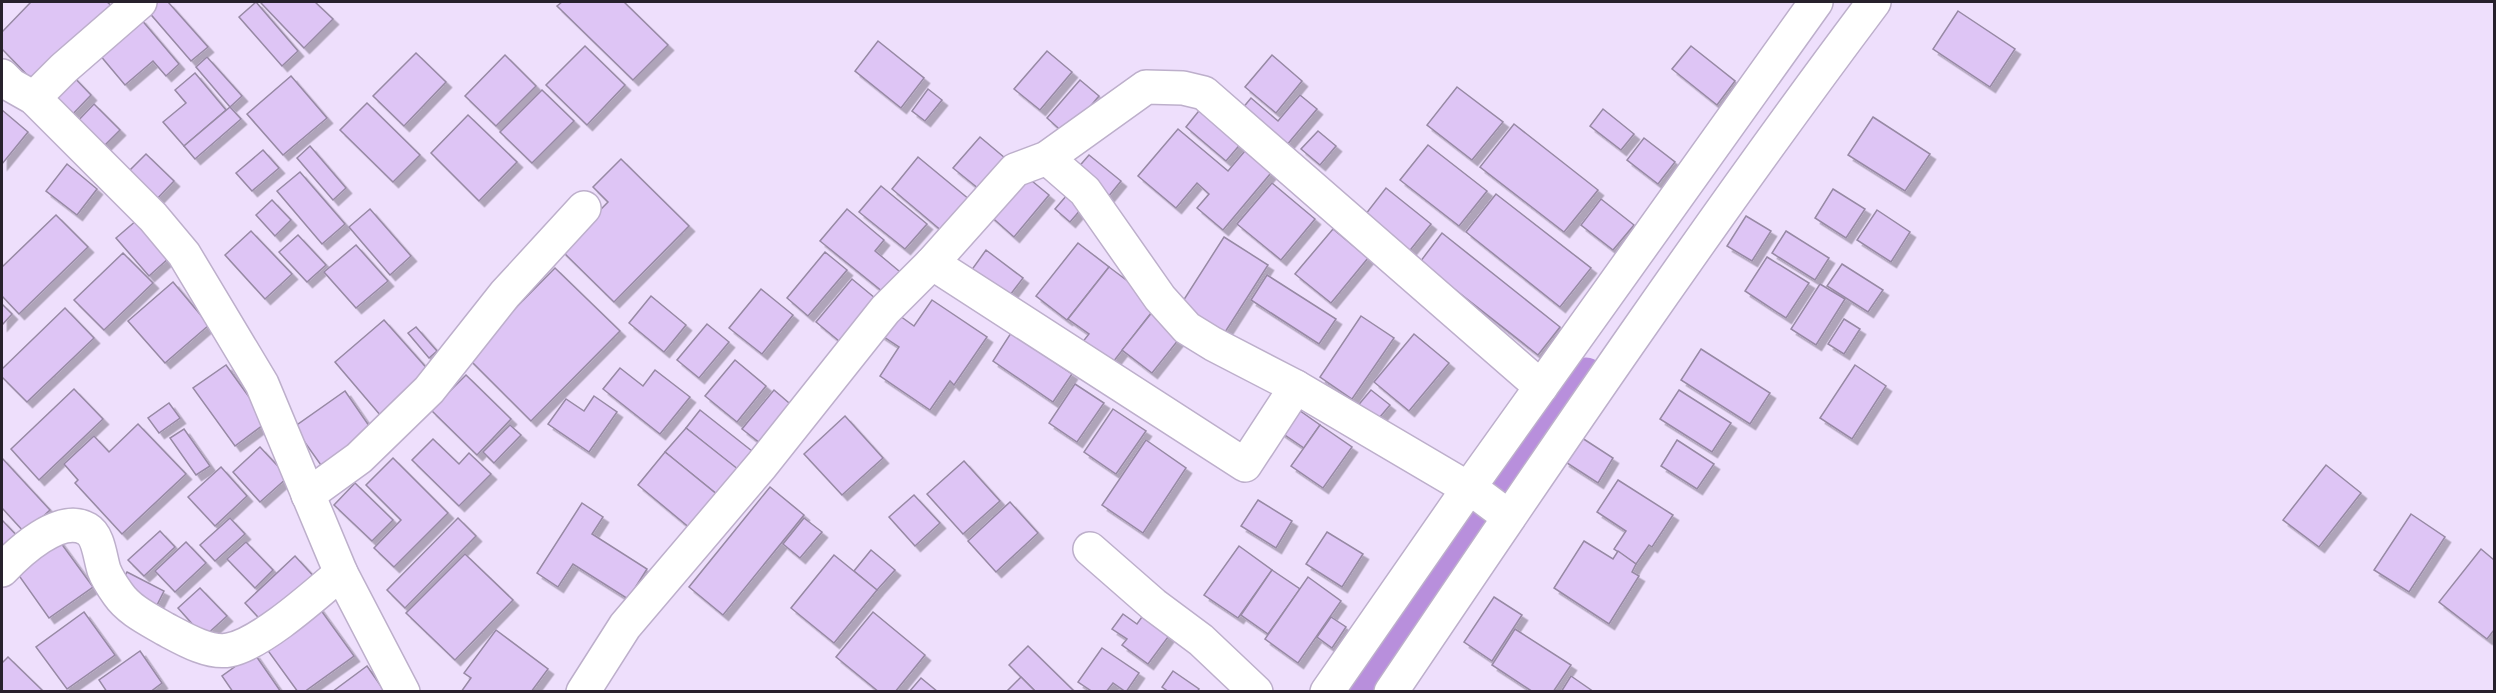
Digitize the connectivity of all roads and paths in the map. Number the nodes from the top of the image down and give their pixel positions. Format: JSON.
{"nodes":[{"id":1,"x":140,"y":2,"type":"edge"},
{"id":2,"x":1816,"y":2,"type":"edge"},
{"id":3,"x":1874,"y":2,"type":"edge"},
{"id":4,"x":12,"y":89,"type":"edge"},
{"id":5,"x":1047,"y":158,"type":"junction"},
{"id":6,"x":584,"y":208,"type":"dead end"},
{"id":7,"x":932,"y":263,"type":"junction"},
{"id":8,"x":1296,"y":387,"type":"junction"},
{"id":9,"x":1541,"y":387,"type":"junction"},
{"id":10,"x":309,"y":495,"type":"junction"},
{"id":11,"x":1489,"y":503,"type":"junction"},
{"id":12,"x":1090,"y":549,"type":"dead end"},
{"id":13,"x":2,"y":570,"type":"edge"},
{"id":14,"x":341,"y":573,"type":"junction"},
{"id":15,"x":403,"y":692,"type":"edge"},
{"id":16,"x":582,"y":692,"type":"edge"},
{"id":17,"x":1256,"y":692,"type":"edge"},
{"id":18,"x":1327,"y":692,"type":"edge"},
{"id":19,"x":1391,"y":692,"type":"edge"}],
"edges":[{"from":1,"to":4,"type":"street"},
{"from":2,"to":9,"type":"street"},
{"from":3,"to":11,"type":"street"},
{"from":4,"to":10,"type":"street"},
{"from":5,"to":7,"type":"street"},
{"from":5,"to":8,"type":"street"},
{"from":5,"to":9,"type":"street"},
{"from":6,"to":10,"type":"street"},
{"from":7,"to":8,"type":"street"},
{"from":7,"to":16,"type":"street"},
{"from":8,"to":11,"type":"street"},
{"from":9,"to":11,"type":"street"},
{"from":10,"to":14,"type":"street"},
{"from":11,"to":18,"type":"street"},
{"from":11,"to":19,"type":"street"},
{"from":12,"to":17,"type":"street"},
{"from":13,"to":14,"type":"street"},
{"from":14,"to":15,"type":"street"}]}
